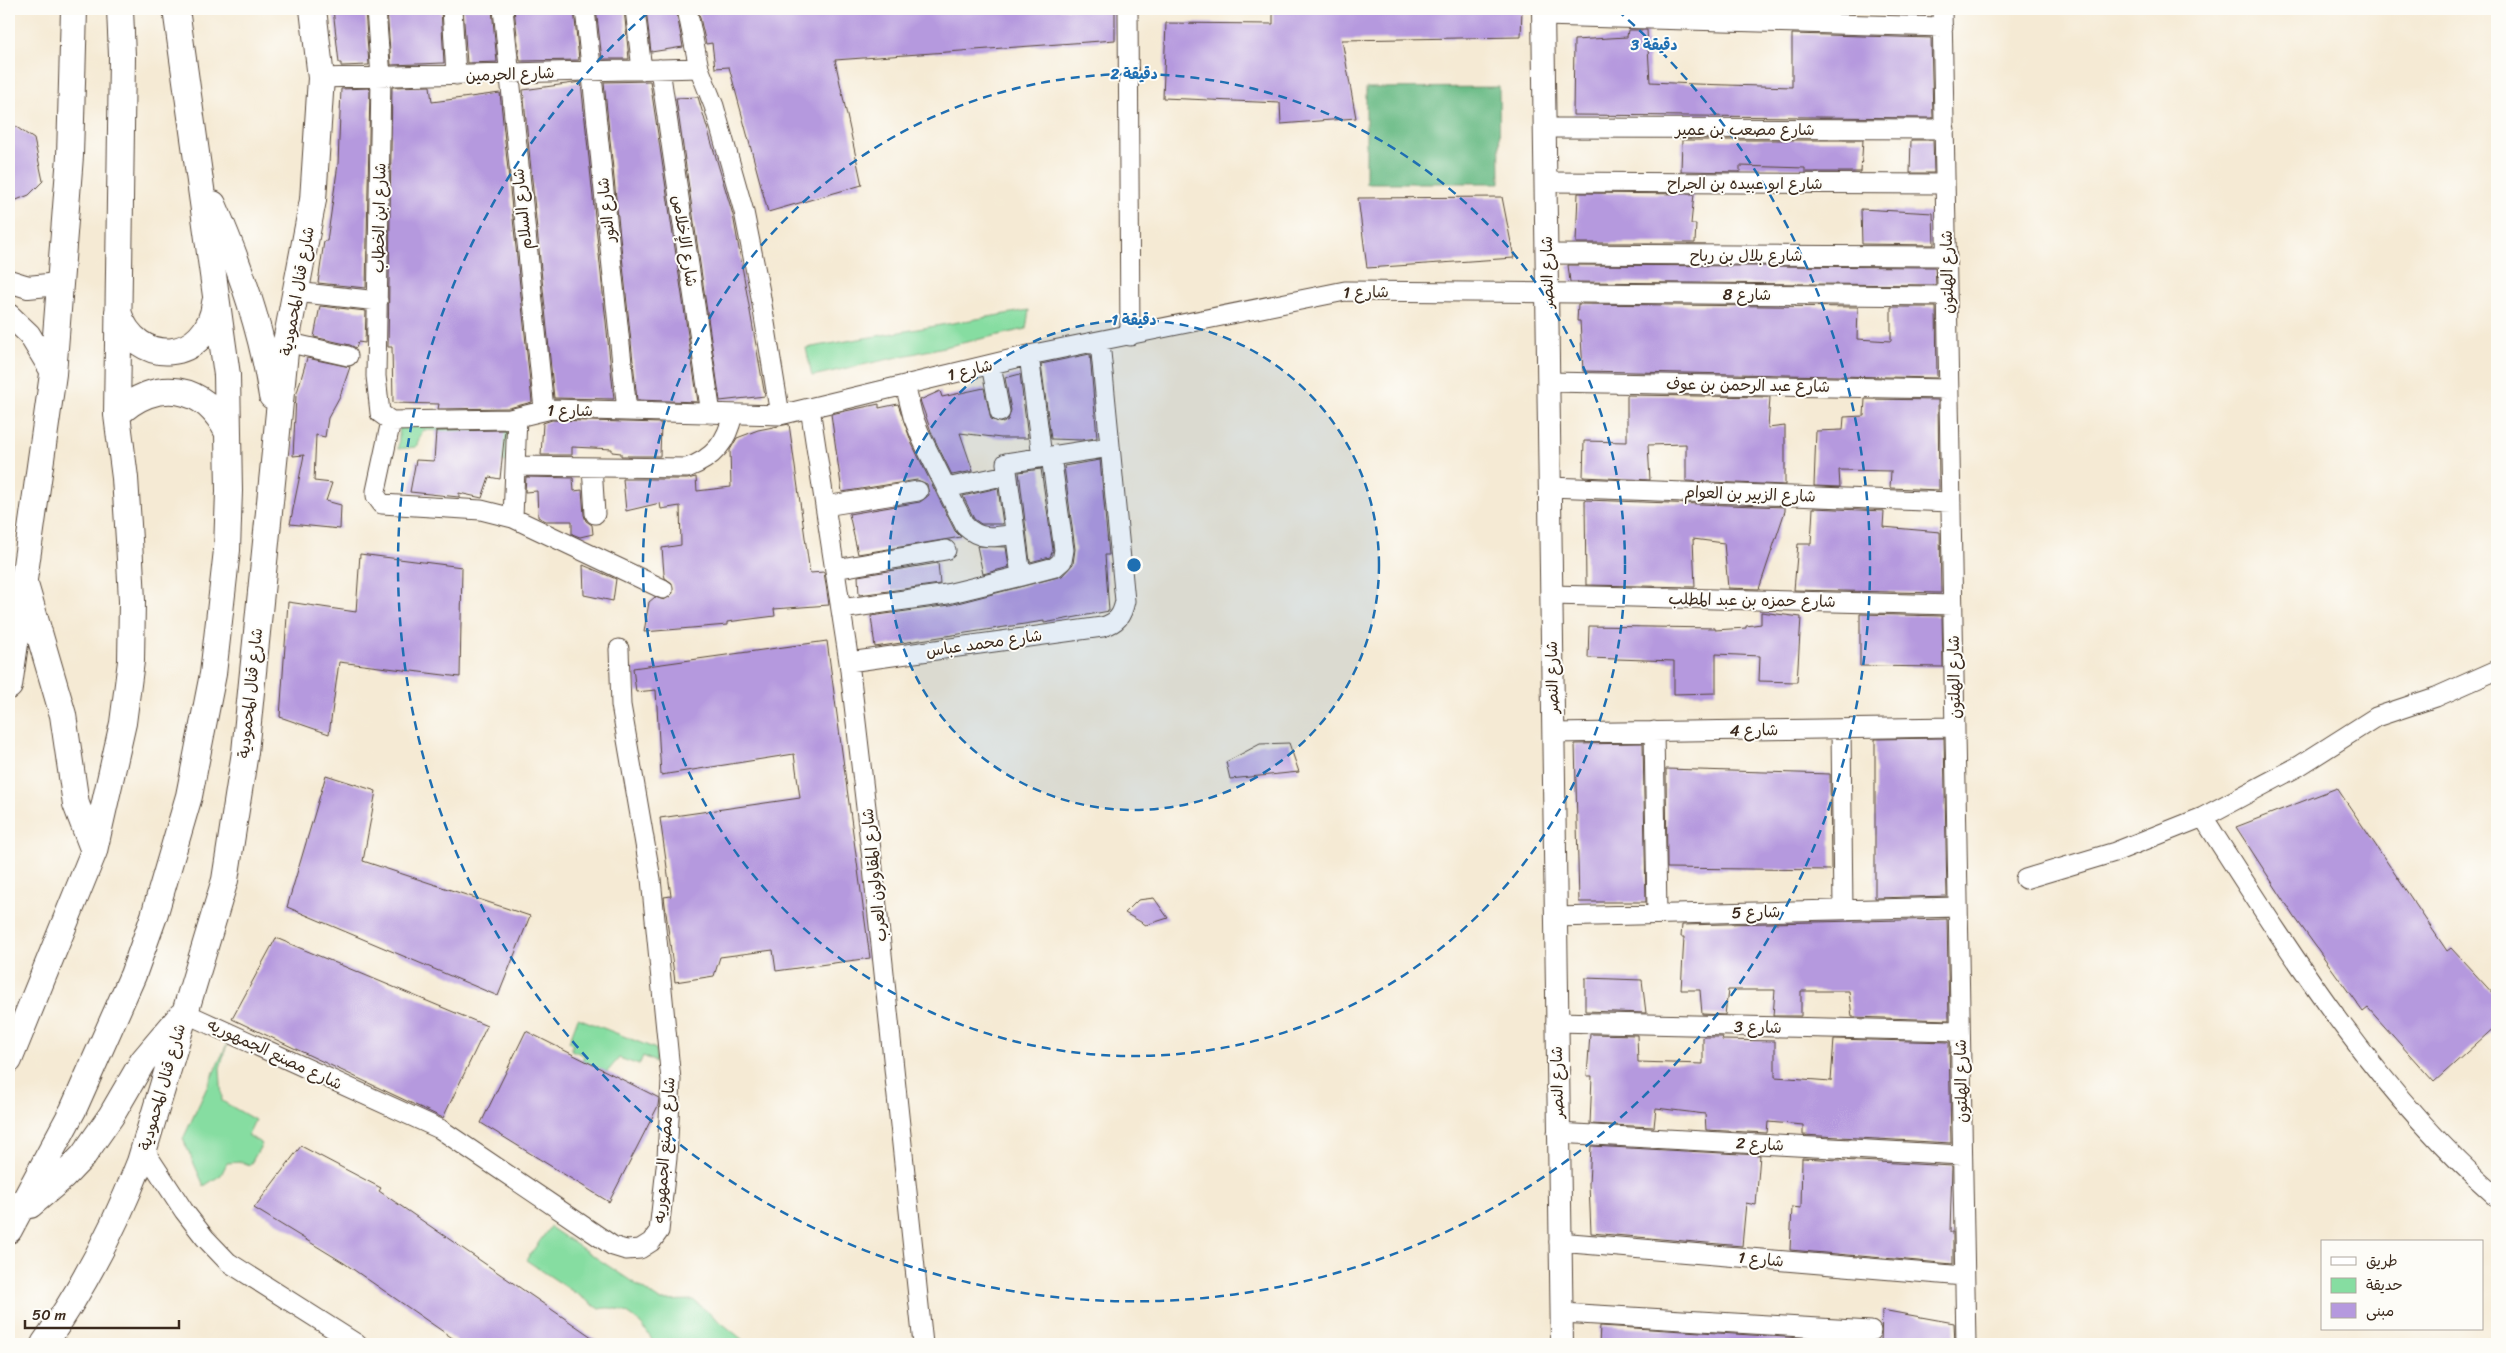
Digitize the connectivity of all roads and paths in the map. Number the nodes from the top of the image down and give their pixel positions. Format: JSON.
{"nodes":[{"id":1,"x":74,"y":9,"type":"edge"},
{"id":2,"x":120,"y":9,"type":"edge"},
{"id":3,"x":176,"y":9,"type":"edge"},
{"id":4,"x":313,"y":9,"type":"edge"},
{"id":5,"x":376,"y":9,"type":"edge"},
{"id":6,"x":452,"y":9,"type":"edge"},
{"id":7,"x":503,"y":9,"type":"edge"},
{"id":8,"x":584,"y":9,"type":"edge"},
{"id":9,"x":635,"y":9,"type":"edge"},
{"id":10,"x":687,"y":9,"type":"edge"},
{"id":11,"x":1128,"y":9,"type":"edge"},
{"id":12,"x":1543,"y":13,"type":"edge"},
{"id":13,"x":1942,"y":18,"type":"edge"},
{"id":14,"x":699,"y":68,"type":"junction"},
{"id":15,"x":651,"y":69,"type":"junction"},
{"id":16,"x":591,"y":71,"type":"junction"},
{"id":17,"x":508,"y":74,"type":"junction"},
{"id":18,"x":456,"y":75,"type":"junction"},
{"id":19,"x":381,"y":77,"type":"junction"},
{"id":20,"x":321,"y":78,"type":"junction"},
{"id":21,"x":1545,"y":128,"type":"junction"},
{"id":22,"x":1944,"y":129,"type":"junction"},
{"id":23,"x":198,"y":170,"type":"junction"},
{"id":24,"x":1546,"y":182,"type":"junction"},
{"id":25,"x":1946,"y":184,"type":"junction"},
{"id":26,"x":1546,"y":254,"type":"junction"},
{"id":27,"x":1946,"y":256,"type":"junction"},
{"id":28,"x":9,"y":281,"type":"edge"},
{"id":29,"x":58,"y":284,"type":"junction"},
{"id":30,"x":295,"y":292,"type":"junction"},
{"id":31,"x":1547,"y":293,"type":"junction"},
{"id":32,"x":1947,"y":296,"type":"junction"},
{"id":33,"x":378,"y":301,"type":"junction"},
{"id":34,"x":215,"y":303,"type":"junction"},
{"id":35,"x":118,"y":312,"type":"junction"},
{"id":36,"x":9,"y":315,"type":"edge"},
{"id":37,"x":1130,"y":336,"type":"junction"},
{"id":38,"x":286,"y":342,"type":"junction"},
{"id":39,"x":1100,"y":342,"type":"junction"},
{"id":40,"x":1029,"y":355,"type":"junction"},
{"id":41,"x":348,"y":356,"type":"dead end"},
{"id":42,"x":991,"y":365,"type":"junction"},
{"id":43,"x":53,"y":374,"type":"junction"},
{"id":44,"x":1548,"y":382,"type":"junction"},
{"id":45,"x":905,"y":385,"type":"junction"},
{"id":46,"x":1949,"y":389,"type":"junction"},
{"id":47,"x":810,"y":408,"type":"junction"},
{"id":48,"x":544,"y":409,"type":"junction"},
{"id":49,"x":628,"y":411,"type":"junction"},
{"id":50,"x":1000,"y":412,"type":"dead end"},
{"id":51,"x":711,"y":414,"type":"junction"},
{"id":52,"x":733,"y":414,"type":"junction"},
{"id":53,"x":117,"y":415,"type":"junction"},
{"id":54,"x":780,"y":415,"type":"junction"},
{"id":55,"x":516,"y":417,"type":"junction"},
{"id":56,"x":391,"y":421,"type":"junction"},
{"id":57,"x":278,"y":428,"type":"junction"},
{"id":58,"x":228,"y":433,"type":"junction"},
{"id":59,"x":1110,"y":447,"type":"junction"},
{"id":60,"x":1046,"y":456,"type":"junction"},
{"id":61,"x":515,"y":466,"type":"junction"},
{"id":62,"x":592,"y":467,"type":"junction"},
{"id":63,"x":1007,"y":475,"type":"junction"},
{"id":64,"x":1549,"y":487,"type":"junction"},
{"id":65,"x":947,"y":488,"type":"junction"},
{"id":66,"x":918,"y":491,"type":"dead end"},
{"id":67,"x":1951,"y":502,"type":"junction"},
{"id":68,"x":825,"y":506,"type":"junction"},
{"id":69,"x":595,"y":514,"type":"dead end"},
{"id":70,"x":513,"y":518,"type":"junction"},
{"id":71,"x":1015,"y":534,"type":"junction"},
{"id":72,"x":946,"y":550,"type":"dead end"},
{"id":73,"x":835,"y":569,"type":"junction"},
{"id":74,"x":1021,"y":576,"type":"junction"},
{"id":75,"x":24,"y":585,"type":"junction"},
{"id":76,"x":663,"y":589,"type":"dead end"},
{"id":77,"x":1551,"y":595,"type":"junction"},
{"id":78,"x":1953,"y":605,"type":"junction"},
{"id":79,"x":841,"y":610,"type":"junction"},
{"id":80,"x":619,"y":649,"type":"dead end"},
{"id":81,"x":849,"y":662,"type":"junction"},
{"id":82,"x":2497,"y":670,"type":"edge"},
{"id":83,"x":9,"y":686,"type":"edge"},
{"id":84,"x":1955,"y":727,"type":"junction"},
{"id":85,"x":1841,"y":729,"type":"junction"},
{"id":86,"x":1654,"y":731,"type":"junction"},
{"id":87,"x":1552,"y":733,"type":"junction"},
{"id":88,"x":2203,"y":817,"type":"junction"},
{"id":89,"x":94,"y":851,"type":"junction"},
{"id":90,"x":2025,"y":879,"type":"dead end"},
{"id":91,"x":1958,"y":907,"type":"junction"},
{"id":92,"x":1844,"y":910,"type":"junction"},
{"id":93,"x":1657,"y":914,"type":"junction"},
{"id":94,"x":1554,"y":917,"type":"junction"},
{"id":95,"x":185,"y":1013,"type":"junction"},
{"id":96,"x":1556,"y":1022,"type":"junction"},
{"id":97,"x":1960,"y":1031,"type":"junction"},
{"id":98,"x":9,"y":1060,"type":"edge"},
{"id":99,"x":1558,"y":1133,"type":"junction"},
{"id":100,"x":144,"y":1150,"type":"junction"},
{"id":101,"x":1962,"y":1155,"type":"junction"},
{"id":102,"x":2497,"y":1197,"type":"edge"},
{"id":103,"x":14,"y":1221,"type":"edge"},
{"id":104,"x":1559,"y":1242,"type":"junction"},
{"id":105,"x":1964,"y":1276,"type":"junction"},
{"id":106,"x":1562,"y":1313,"type":"junction"},
{"id":107,"x":1871,"y":1331,"type":"dead end"},
{"id":108,"x":44,"y":1344,"type":"edge"},
{"id":109,"x":356,"y":1344,"type":"edge"},
{"id":110,"x":923,"y":1344,"type":"edge"},
{"id":111,"x":1562,"y":1344,"type":"edge"},
{"id":112,"x":1966,"y":1344,"type":"edge"}],
"edges":[{"from":1,"to":29,"type":"main road"},
{"from":2,"to":35,"type":"main road"},
{"from":3,"to":23,"type":"main road"},
{"from":4,"to":20,"type":"main road","name":"شارع قنال المحمودية"},
{"from":5,"to":19,"type":"street","name":"شارع ابن الخطاب"},
{"from":6,"to":18,"type":"street"},
{"from":7,"to":17,"type":"street","name":"شارع السلام"},
{"from":8,"to":16,"type":"street","name":"شارع النور"},
{"from":9,"to":15,"type":"street","name":"شارع الإخلاص"},
{"from":10,"to":14,"type":"street"},
{"from":11,"to":37,"type":"street"},
{"from":12,"to":13,"type":"street"},
{"from":12,"to":21,"type":"street","name":"شارع النصر"},
{"from":13,"to":22,"type":"street","name":"شارع الهلتون"},
{"from":14,"to":15,"type":"street","name":"شارع الحرمين"},
{"from":14,"to":54,"type":"street"},
{"from":15,"to":16,"type":"street","name":"شارع الحرمين"},
{"from":15,"to":51,"type":"street","name":"شارع الإخلاص"},
{"from":16,"to":17,"type":"street","name":"شارع الحرمين"},
{"from":16,"to":49,"type":"street","name":"شارع النور"},
{"from":17,"to":18,"type":"street","name":"شارع الحرمين"},
{"from":17,"to":48,"type":"street","name":"شارع السلام"},
{"from":18,"to":19,"type":"street","name":"شارع الحرمين"},
{"from":19,"to":20,"type":"street","name":"شارع الحرمين"},
{"from":19,"to":33,"type":"street","name":"شارع ابن الخطاب"},
{"from":20,"to":30,"type":"main road","name":"شارع قنال المحمودية"},
{"from":21,"to":22,"type":"street","name":"شارع مصعب بن عمير"},
{"from":21,"to":24,"type":"street","name":"شارع النصر"},
{"from":22,"to":25,"type":"street","name":"شارع الهلتون"},
{"from":23,"to":34,"type":"main road"},
{"from":23,"to":57,"type":"main road"},
{"from":24,"to":25,"type":"street","name":"شارع ابو عبيده بن الجراح"},
{"from":24,"to":26,"type":"street","name":"شارع النصر"},
{"from":25,"to":27,"type":"street","name":"شارع الهلتون"},
{"from":26,"to":27,"type":"street","name":"شارع بلال بن رباح"},
{"from":26,"to":31,"type":"street","name":"شارع النصر"},
{"from":27,"to":32,"type":"street","name":"شارع الهلتون"},
{"from":28,"to":29,"type":"street"},
{"from":29,"to":43,"type":"main road"},
{"from":30,"to":33,"type":"street"},
{"from":30,"to":38,"type":"main road","name":"شارع قنال المحمودية"},
{"from":31,"to":32,"type":"street","name":"شارع 8"},
{"from":31,"to":37,"type":"street","name":"شارع 1"},
{"from":31,"to":44,"type":"street","name":"شارع النصر"},
{"from":32,"to":46,"type":"street","name":"شارع الهلتون"},
{"from":33,"to":56,"type":"street","name":"شارع ابن الخطاب"},
{"from":34,"to":35,"type":"main road"},
{"from":34,"to":58,"type":"main road"},
{"from":35,"to":53,"type":"main road"},
{"from":36,"to":43,"type":"street"},
{"from":37,"to":39,"type":"street","name":"شارع 1"},
{"from":38,"to":41,"type":"street"},
{"from":38,"to":57,"type":"main road","name":"شارع قنال المحمودية"},
{"from":39,"to":40,"type":"street","name":"شارع 1"},
{"from":39,"to":59,"type":"street"},
{"from":40,"to":42,"type":"street","name":"شارع 1"},
{"from":40,"to":60,"type":"street"},
{"from":42,"to":45,"type":"street","name":"شارع 1"},
{"from":42,"to":50,"type":"street"},
{"from":43,"to":75,"type":"main road"},
{"from":44,"to":46,"type":"street","name":"شارع عبد الرحمن بن عوف"},
{"from":44,"to":64,"type":"street","name":"شارع النصر"},
{"from":45,"to":47,"type":"street","name":"شارع 1"},
{"from":45,"to":65,"type":"street"},
{"from":46,"to":67,"type":"street","name":"شارع الهلتون"},
{"from":47,"to":54,"type":"street","name":"شارع 1"},
{"from":47,"to":68,"type":"street","name":"شارع المقاولون العرب"},
{"from":48,"to":49,"type":"street","name":"شارع 1"},
{"from":48,"to":55,"type":"street","name":"شارع 1"},
{"from":49,"to":51,"type":"street","name":"شارع 1"},
{"from":51,"to":52,"type":"street","name":"شارع 1"},
{"from":52,"to":54,"type":"street","name":"شارع 1"},
{"from":52,"to":62,"type":"street"},
{"from":53,"to":58,"type":"main road"},
{"from":53,"to":89,"type":"main road"},
{"from":55,"to":56,"type":"street","name":"شارع 1"},
{"from":55,"to":61,"type":"street"},
{"from":56,"to":70,"type":"street"},
{"from":57,"to":95,"type":"main road","name":"شارع قنال المحمودية"},
{"from":58,"to":103,"type":"main road"},
{"from":59,"to":60,"type":"street"},
{"from":59,"to":81,"type":"street","name":"شارع محمد عباس"},
{"from":60,"to":63,"type":"street"},
{"from":60,"to":74,"type":"street"},
{"from":61,"to":62,"type":"street"},
{"from":61,"to":70,"type":"street"},
{"from":62,"to":69,"type":"street"},
{"from":63,"to":65,"type":"street"},
{"from":63,"to":71,"type":"street"},
{"from":64,"to":67,"type":"street","name":"شارع الزبير بن العوام"},
{"from":64,"to":77,"type":"street","name":"شارع النصر"},
{"from":65,"to":71,"type":"street"},
{"from":66,"to":68,"type":"street"},
{"from":67,"to":78,"type":"street","name":"شارع الهلتون"},
{"from":68,"to":73,"type":"street","name":"شارع المقاولون العرب"},
{"from":70,"to":76,"type":"street"},
{"from":71,"to":74,"type":"street"},
{"from":72,"to":73,"type":"street"},
{"from":73,"to":79,"type":"street","name":"شارع المقاولون العرب"},
{"from":74,"to":79,"type":"street"},
{"from":75,"to":83,"type":"main road"},
{"from":75,"to":89,"type":"main road"},
{"from":77,"to":78,"type":"street","name":"شارع حمزه بن عبد المطلب"},
{"from":77,"to":87,"type":"street","name":"شارع النصر"},
{"from":78,"to":84,"type":"street","name":"شارع الهلتون"},
{"from":79,"to":81,"type":"street","name":"شارع المقاولون العرب"},
{"from":80,"to":95,"type":"street","name":"شارع مصنع الجمهوريه"},
{"from":81,"to":110,"type":"street","name":"شارع المقاولون العرب"},
{"from":82,"to":88,"type":"street"},
{"from":84,"to":85,"type":"street","name":"شارع 4"},
{"from":84,"to":91,"type":"street","name":"شارع الهلتون"},
{"from":85,"to":86,"type":"street","name":"شارع 4"},
{"from":85,"to":92,"type":"street"},
{"from":86,"to":87,"type":"street","name":"شارع 4"},
{"from":86,"to":93,"type":"street"},
{"from":87,"to":94,"type":"street","name":"شارع النصر"},
{"from":88,"to":90,"type":"street"},
{"from":88,"to":102,"type":"street"},
{"from":89,"to":98,"type":"main road"},
{"from":91,"to":92,"type":"street","name":"شارع 5"},
{"from":91,"to":97,"type":"street","name":"شارع الهلتون"},
{"from":92,"to":93,"type":"street","name":"شارع 5"},
{"from":93,"to":94,"type":"street","name":"شارع 5"},
{"from":94,"to":96,"type":"street","name":"شارع النصر"},
{"from":95,"to":100,"type":"main road","name":"شارع قنال المحمودية"},
{"from":95,"to":103,"type":"main road"},
{"from":96,"to":97,"type":"street","name":"شارع 3"},
{"from":96,"to":99,"type":"street","name":"شارع النصر"},
{"from":97,"to":101,"type":"street","name":"شارع الهلتون"},
{"from":99,"to":101,"type":"street","name":"شارع 2"},
{"from":99,"to":104,"type":"street","name":"شارع النصر"},
{"from":100,"to":108,"type":"main road","name":"شارع قنال المحمودية"},
{"from":100,"to":109,"type":"street"},
{"from":101,"to":105,"type":"street","name":"شارع الهلتون"},
{"from":104,"to":105,"type":"street","name":"شارع 1"},
{"from":104,"to":106,"type":"street","name":"شارع النصر"},
{"from":105,"to":112,"type":"street","name":"شارع الهلتون"},
{"from":106,"to":107,"type":"street"},
{"from":106,"to":111,"type":"street","name":"شارع النصر"}]}
